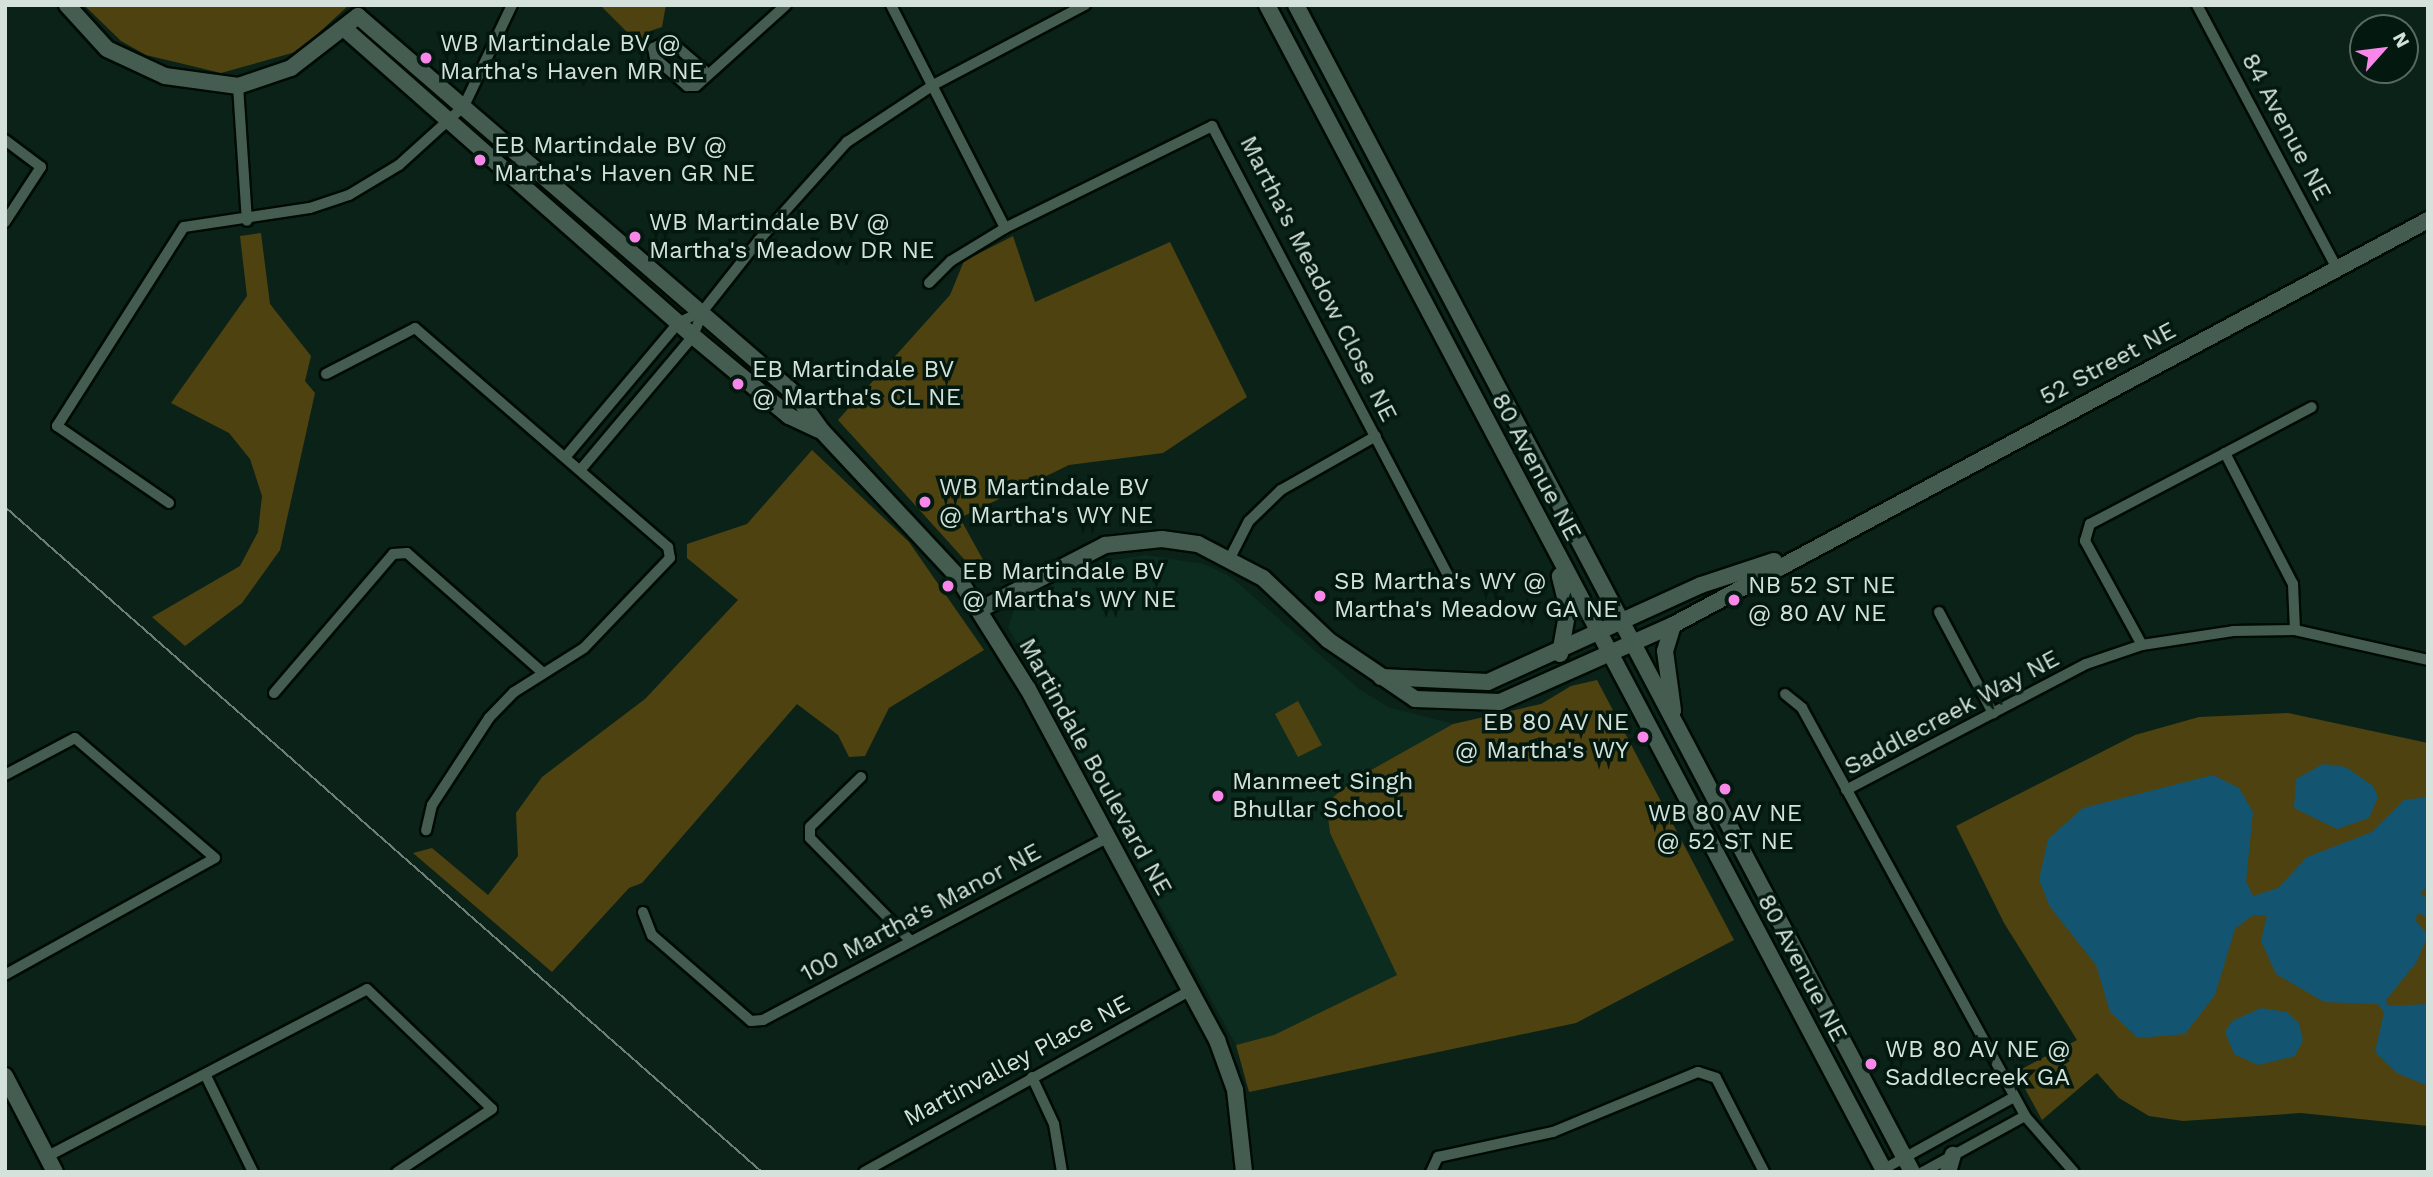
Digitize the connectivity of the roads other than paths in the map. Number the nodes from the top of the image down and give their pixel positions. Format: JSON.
{"nodes":[{"id":1,"x":67,"y":5,"type":"edge"},
{"id":2,"x":512,"y":5,"type":"edge"},
{"id":3,"x":786,"y":5,"type":"edge"},
{"id":4,"x":891,"y":5,"type":"edge"},
{"id":5,"x":1086,"y":5,"type":"edge"},
{"id":6,"x":1267,"y":5,"type":"edge"},
{"id":7,"x":1297,"y":5,"type":"edge"},
{"id":8,"x":2197,"y":5,"type":"edge"},
{"id":9,"x":361,"y":10,"type":"edge"},
{"id":10,"x":346,"y":30,"type":"junction"},
{"id":11,"x":707,"y":72,"type":"junction"},
{"id":12,"x":935,"y":84,"type":"junction"},
{"id":13,"x":238,"y":86,"type":"junction"},
{"id":14,"x":464,"y":106,"type":"junction"},
{"id":15,"x":451,"y":123,"type":"junction"},
{"id":16,"x":5,"y":140,"type":"edge"},
{"id":17,"x":2428,"y":220,"type":"edge"},
{"id":18,"x":247,"y":221,"type":"junction"},
{"id":19,"x":5,"y":222,"type":"edge"},
{"id":20,"x":1005,"y":228,"type":"junction"},
{"id":21,"x":2337,"y":268,"type":"junction"},
{"id":22,"x":929,"y":283,"type":"dead end"},
{"id":23,"x":703,"y":311,"type":"junction"},
{"id":24,"x":678,"y":323,"type":"junction"},
{"id":25,"x":693,"y":336,"type":"junction"},
{"id":26,"x":327,"y":374,"type":"dead end"},
{"id":27,"x":2312,"y":407,"type":"dead end"},
{"id":28,"x":822,"y":431,"type":"junction"},
{"id":29,"x":1376,"y":436,"type":"junction"},
{"id":30,"x":2225,"y":453,"type":"junction"},
{"id":31,"x":567,"y":455,"type":"junction"},
{"id":32,"x":582,"y":468,"type":"junction"},
{"id":33,"x":169,"y":503,"type":"dead end"},
{"id":34,"x":1553,"y":547,"type":"junction"},
{"id":35,"x":1810,"y":549,"type":"junction"},
{"id":36,"x":1231,"y":556,"type":"junction"},
{"id":37,"x":1452,"y":583,"type":"dead end"},
{"id":38,"x":981,"y":609,"type":"junction"},
{"id":39,"x":1939,"y":612,"type":"dead end"},
{"id":40,"x":1621,"y":622,"type":"junction"},
{"id":41,"x":1673,"y":625,"type":"junction"},
{"id":42,"x":2295,"y":630,"type":"junction"},
{"id":43,"x":1598,"y":635,"type":"junction"},
{"id":44,"x":1632,"y":644,"type":"junction"},
{"id":45,"x":2142,"y":645,"type":"junction"},
{"id":46,"x":1560,"y":654,"type":"junction"},
{"id":47,"x":1609,"y":655,"type":"junction"},
{"id":48,"x":2428,"y":660,"type":"edge"},
{"id":49,"x":542,"y":672,"type":"junction"},
{"id":50,"x":1379,"y":677,"type":"junction"},
{"id":51,"x":274,"y":694,"type":"dead end"},
{"id":52,"x":1785,"y":694,"type":"dead end"},
{"id":53,"x":1993,"y":713,"type":"junction"},
{"id":54,"x":1677,"y":729,"type":"junction"},
{"id":55,"x":5,"y":775,"type":"edge"},
{"id":56,"x":861,"y":777,"type":"dead end"},
{"id":57,"x":1846,"y":790,"type":"junction"},
{"id":58,"x":426,"y":830,"type":"dead end"},
{"id":59,"x":1108,"y":837,"type":"junction"},
{"id":60,"x":643,"y":912,"type":"dead end"},
{"id":61,"x":910,"y":940,"type":"junction"},
{"id":62,"x":5,"y":975,"type":"edge"},
{"id":63,"x":1191,"y":989,"type":"junction"},
{"id":64,"x":5,"y":1076,"type":"edge"},
{"id":65,"x":205,"y":1076,"type":"junction"},
{"id":66,"x":1032,"y":1077,"type":"junction"},
{"id":67,"x":2014,"y":1097,"type":"junction"},
{"id":68,"x":2025,"y":1116,"type":"junction"},
{"id":69,"x":1953,"y":1155,"type":"junction"},
{"id":70,"x":48,"y":1156,"type":"junction"},
{"id":71,"x":1904,"y":1157,"type":"junction"},
{"id":72,"x":1885,"y":1170,"type":"edge"},
{"id":73,"x":55,"y":1172,"type":"edge"},
{"id":74,"x":253,"y":1172,"type":"edge"},
{"id":75,"x":397,"y":1172,"type":"edge"},
{"id":76,"x":864,"y":1172,"type":"edge"},
{"id":77,"x":1062,"y":1172,"type":"edge"},
{"id":78,"x":1244,"y":1172,"type":"edge"},
{"id":79,"x":1431,"y":1172,"type":"edge"},
{"id":80,"x":1764,"y":1172,"type":"edge"},
{"id":81,"x":1912,"y":1172,"type":"edge"},
{"id":82,"x":1923,"y":1172,"type":"edge"},
{"id":83,"x":1948,"y":1172,"type":"edge"},
{"id":84,"x":2074,"y":1172,"type":"edge"}],
"edges":[{"from":1,"to":13,"type":"street"},
{"from":2,"to":14,"type":"street"},
{"from":3,"to":11,"type":"street"},
{"from":4,"to":12,"type":"street"},
{"from":5,"to":12,"type":"street"},
{"from":6,"to":34,"type":"street","name":"80 Avenue NE"},
{"from":7,"to":40,"type":"street","name":"80 Avenue NE"},
{"from":8,"to":21,"type":"street","name":"84 Avenue NE"},
{"from":9,"to":10,"type":"street"},
{"from":9,"to":14,"type":"street","name":"Martindale Boulevard NE"},
{"from":10,"to":13,"type":"street"},
{"from":10,"to":15,"type":"street","name":"Martindale Boulevard NE"},
{"from":11,"to":11,"type":"street"},
{"from":12,"to":20,"type":"street"},
{"from":12,"to":23,"type":"street"},
{"from":13,"to":18,"type":"street"},
{"from":14,"to":15,"type":"street"},
{"from":14,"to":23,"type":"street","name":"Martindale Boulevard NE"},
{"from":15,"to":18,"type":"street"},
{"from":15,"to":24,"type":"street","name":"Martindale Boulevard NE"},
{"from":16,"to":19,"type":"street"},
{"from":17,"to":21,"type":"street","name":"52 Street NE"},
{"from":18,"to":33,"type":"street"},
{"from":20,"to":22,"type":"street"},
{"from":20,"to":29,"type":"street","name":"Martha's Meadow Close NE"},
{"from":21,"to":35,"type":"street","name":"52 Street NE"},
{"from":23,"to":24,"type":"street"},
{"from":23,"to":25,"type":"street"},
{"from":23,"to":28,"type":"street","name":"Martindale Boulevard NE"},
{"from":24,"to":25,"type":"street","name":"Martindale Boulevard NE"},
{"from":24,"to":31,"type":"street"},
{"from":25,"to":28,"type":"street","name":"Martindale Boulevard NE"},
{"from":25,"to":32,"type":"street"},
{"from":26,"to":31,"type":"street"},
{"from":27,"to":30,"type":"street"},
{"from":28,"to":38,"type":"street","name":"Martindale Boulevard NE"},
{"from":29,"to":36,"type":"street"},
{"from":29,"to":37,"type":"street","name":"Martha's Meadow Close NE"},
{"from":30,"to":42,"type":"street"},
{"from":30,"to":45,"type":"street"},
{"from":31,"to":32,"type":"street"},
{"from":32,"to":49,"type":"street"},
{"from":34,"to":43,"type":"street","name":"80 Avenue NE"},
{"from":34,"to":46,"type":"street"},
{"from":35,"to":40,"type":"street","name":"52 Street NE"},
{"from":35,"to":41,"type":"street","name":"52 Street NE"},
{"from":36,"to":38,"type":"street"},
{"from":36,"to":50,"type":"street","name":"52 Street NE"},
{"from":38,"to":59,"type":"street","name":"Martindale Boulevard NE"},
{"from":39,"to":53,"type":"street"},
{"from":40,"to":43,"type":"street","name":"52 Street NE"},
{"from":40,"to":44,"type":"street","name":"80 Avenue NE"},
{"from":41,"to":44,"type":"street","name":"52 Street NE"},
{"from":41,"to":54,"type":"street"},
{"from":42,"to":45,"type":"street","name":"Saddlecreek Way NE"},
{"from":42,"to":48,"type":"street","name":"Saddlecreek Way NE"},
{"from":43,"to":46,"type":"street","name":"52 Street NE"},
{"from":43,"to":47,"type":"street","name":"80 Avenue NE"},
{"from":44,"to":47,"type":"street","name":"52 Street NE"},
{"from":44,"to":54,"type":"street","name":"80 Avenue NE"},
{"from":45,"to":53,"type":"street","name":"Saddlecreek Way NE"},
{"from":46,"to":50,"type":"street","name":"52 Street NE"},
{"from":47,"to":50,"type":"street","name":"52 Street NE"},
{"from":47,"to":72,"type":"street","name":"80 Avenue NE"},
{"from":49,"to":51,"type":"street"},
{"from":49,"to":58,"type":"street"},
{"from":52,"to":57,"type":"street"},
{"from":53,"to":57,"type":"street","name":"Saddlecreek Way NE"},
{"from":54,"to":71,"type":"street","name":"80 Avenue NE"},
{"from":55,"to":62,"type":"street"},
{"from":56,"to":61,"type":"street"},
{"from":57,"to":67,"type":"street","name":"Saddlecreek Way NE"},
{"from":59,"to":61,"type":"street","name":"100 Martha's Manor NE"},
{"from":59,"to":63,"type":"street","name":"Martindale Boulevard NE"},
{"from":60,"to":61,"type":"street","name":"100 Martha's Manor NE"},
{"from":63,"to":66,"type":"street","name":"Martinvalley Place NE"},
{"from":63,"to":78,"type":"street","name":"Martindale Boulevard NE"},
{"from":64,"to":70,"type":"street"},
{"from":65,"to":70,"type":"street"},
{"from":65,"to":74,"type":"street"},
{"from":65,"to":75,"type":"street"},
{"from":66,"to":76,"type":"street","name":"Martinvalley Place NE"},
{"from":66,"to":77,"type":"street"},
{"from":67,"to":68,"type":"street","name":"Saddlecreek Way NE"},
{"from":67,"to":71,"type":"street"},
{"from":68,"to":69,"type":"street"},
{"from":68,"to":84,"type":"street","name":"Saddlecreek Way NE"},
{"from":69,"to":82,"type":"street"},
{"from":69,"to":83,"type":"street"},
{"from":70,"to":73,"type":"street"},
{"from":71,"to":72,"type":"street"},
{"from":71,"to":81,"type":"street","name":"80 Avenue NE"},
{"from":79,"to":80,"type":"street"}]}
